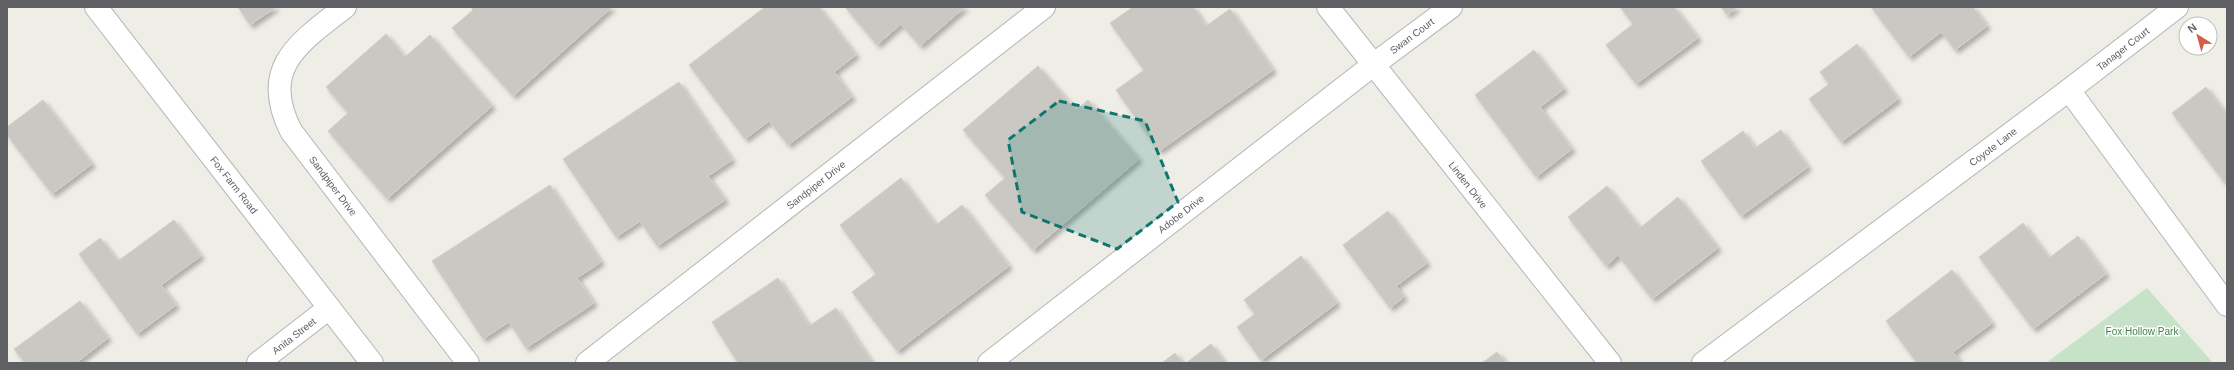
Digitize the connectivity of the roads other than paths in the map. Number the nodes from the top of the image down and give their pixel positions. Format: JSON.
{"nodes":[{"id":1,"x":96,"y":7,"type":"edge"},
{"id":2,"x":345,"y":7,"type":"edge"},
{"id":3,"x":1044,"y":7,"type":"edge"},
{"id":4,"x":1328,"y":7,"type":"edge"},
{"id":5,"x":1451,"y":7,"type":"edge"},
{"id":6,"x":2177,"y":7,"type":"edge"},
{"id":7,"x":1373,"y":65,"type":"junction"},
{"id":8,"x":2069,"y":90,"type":"junction"},
{"id":9,"x":2225,"y":298,"type":"edge"},
{"id":10,"x":329,"y":308,"type":"junction"},
{"id":11,"x":258,"y":363,"type":"edge"},
{"id":12,"x":372,"y":363,"type":"edge"},
{"id":13,"x":468,"y":363,"type":"edge"},
{"id":14,"x":587,"y":363,"type":"edge"},
{"id":15,"x":989,"y":363,"type":"edge"},
{"id":16,"x":1610,"y":363,"type":"edge"},
{"id":17,"x":1703,"y":363,"type":"edge"}],
"edges":[{"from":1,"to":10,"type":"street","name":"Fox Farm Road"},
{"from":2,"to":13,"type":"street","name":"Sandpiper Drive"},
{"from":3,"to":14,"type":"street","name":"Sandpiper Drive"},
{"from":4,"to":7,"type":"street","name":"Linden Drive"},
{"from":5,"to":7,"type":"street","name":"Swan Court"},
{"from":6,"to":8,"type":"street","name":"Tanager Court"},
{"from":7,"to":15,"type":"street","name":"Adobe Drive"},
{"from":7,"to":16,"type":"street","name":"Linden Drive"},
{"from":8,"to":9,"type":"street"},
{"from":8,"to":17,"type":"street","name":"Coyote Lane"},
{"from":10,"to":11,"type":"street","name":"Anita Street"},
{"from":10,"to":12,"type":"street","name":"Fox Farm Road"}]}
